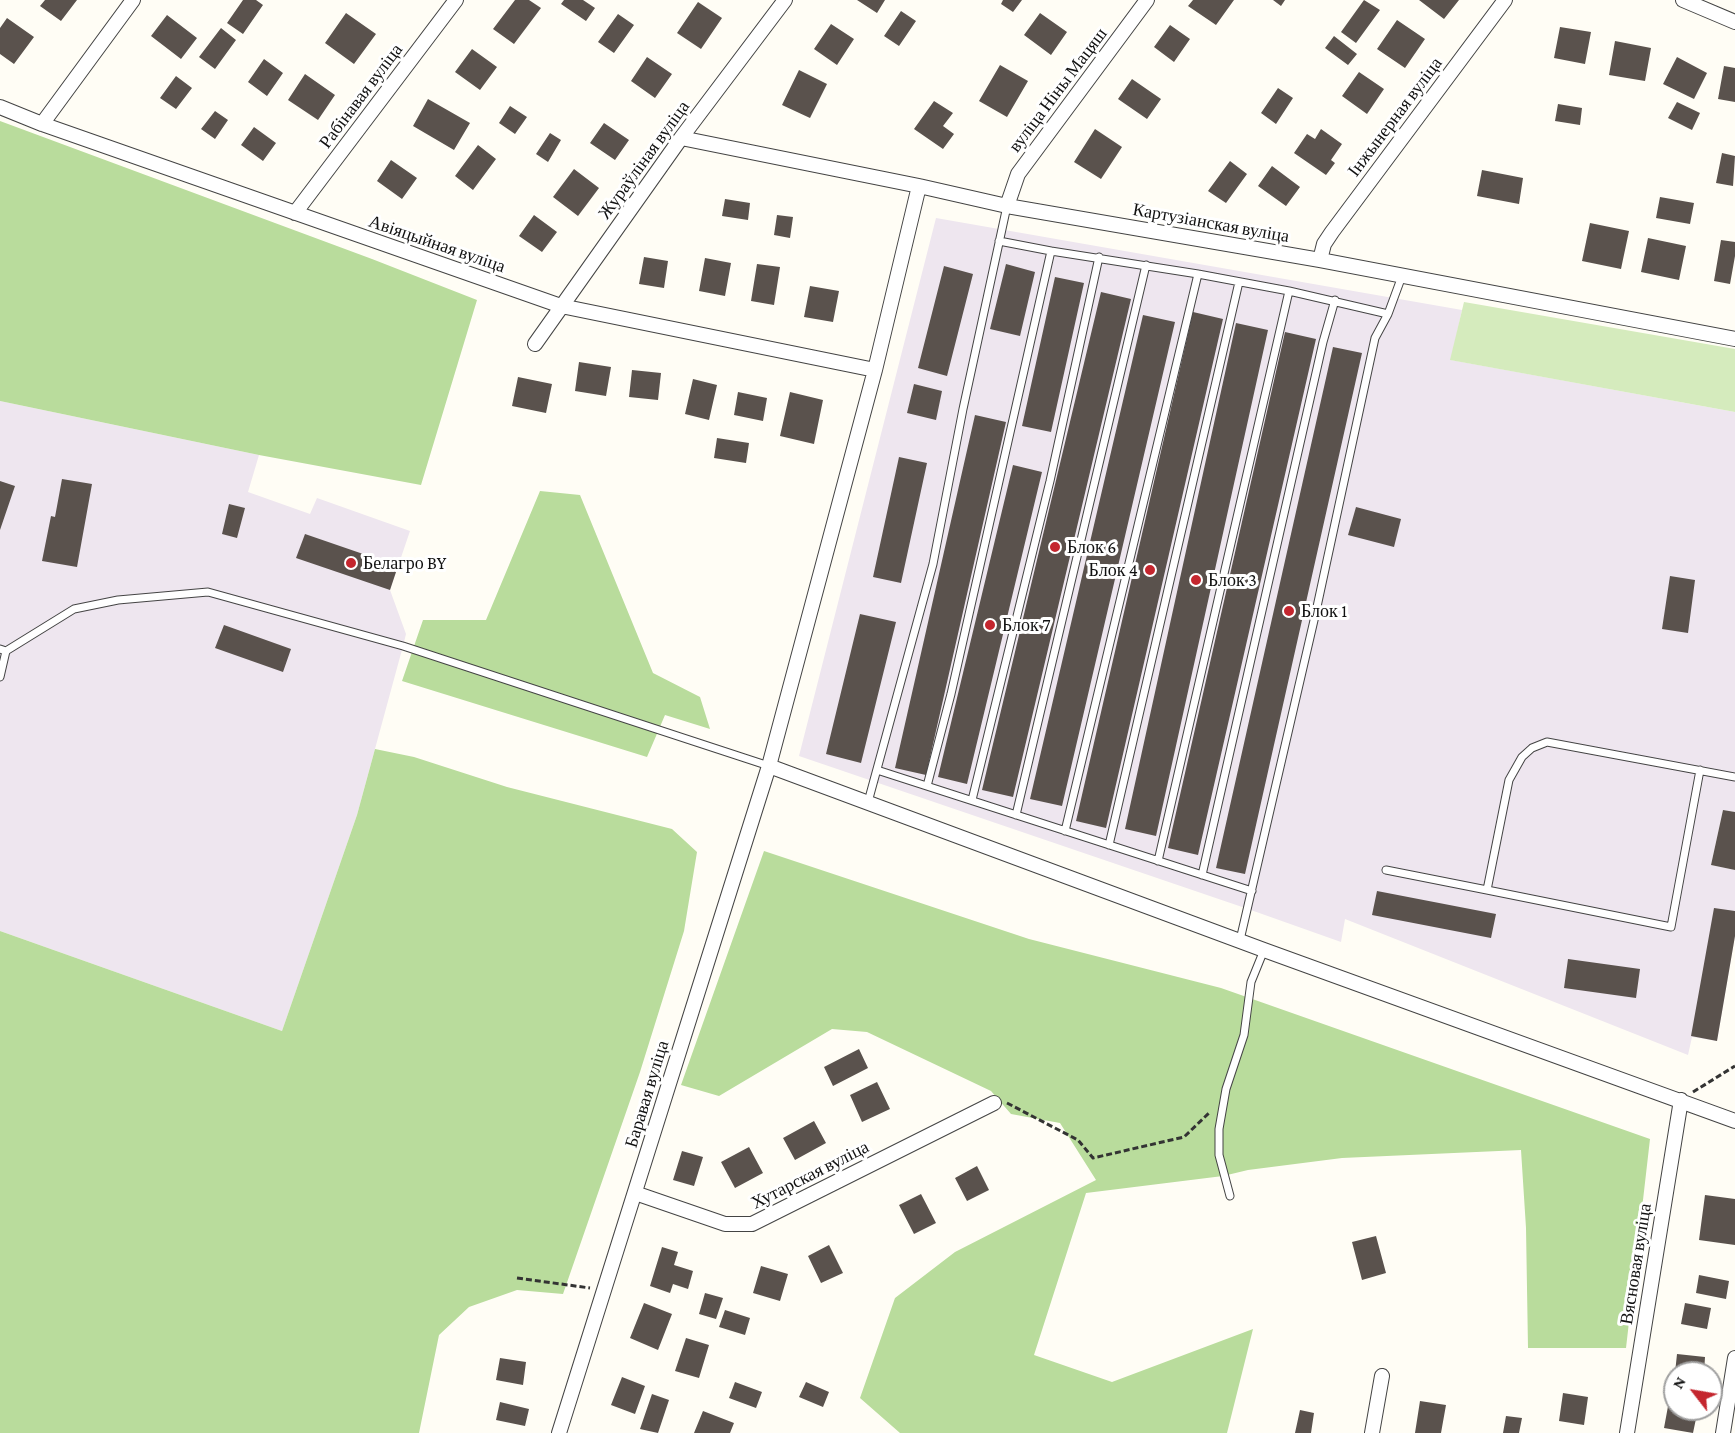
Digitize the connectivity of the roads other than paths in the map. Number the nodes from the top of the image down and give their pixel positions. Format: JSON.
{"nodes":[{"id":1,"x":133,"y":0,"type":"edge"},
{"id":2,"x":456,"y":0,"type":"edge"},
{"id":3,"x":785,"y":0,"type":"edge"},
{"id":4,"x":1147,"y":0,"type":"edge"},
{"id":5,"x":1505,"y":0,"type":"edge"},
{"id":6,"x":1683,"y":0,"type":"edge"},
{"id":7,"x":1735,"y":22,"type":"edge"},
{"id":8,"x":0,"y":107,"type":"edge"},
{"id":9,"x":42,"y":124,"type":"junction"},
{"id":10,"x":681,"y":138,"type":"junction"},
{"id":11,"x":919,"y":186,"type":"junction"},
{"id":12,"x":1007,"y":206,"type":"junction"},
{"id":13,"x":295,"y":213,"type":"junction"},
{"id":14,"x":999,"y":241,"type":"junction"},
{"id":15,"x":1051,"y":251,"type":"junction"},
{"id":16,"x":1100,"y":257,"type":"junction"},
{"id":17,"x":1320,"y":260,"type":"junction"},
{"id":18,"x":1146,"y":265,"type":"junction"},
{"id":19,"x":1198,"y":273,"type":"junction"},
{"id":20,"x":1402,"y":276,"type":"junction"},
{"id":21,"x":1239,"y":282,"type":"junction"},
{"id":22,"x":1289,"y":291,"type":"junction"},
{"id":23,"x":1335,"y":300,"type":"junction"},
{"id":24,"x":561,"y":306,"type":"junction"},
{"id":25,"x":1388,"y":314,"type":"junction"},
{"id":26,"x":1735,"y":339,"type":"edge"},
{"id":27,"x":535,"y":344,"type":"dead end"},
{"id":28,"x":875,"y":370,"type":"junction"},
{"id":29,"x":3,"y":650,"type":"edge"},
{"id":30,"x":0,"y":677,"type":"edge"},
{"id":31,"x":769,"y":766,"type":"junction"},
{"id":32,"x":877,"y":770,"type":"junction"},
{"id":33,"x":1700,"y":770,"type":"junction"},
{"id":34,"x":1735,"y":777,"type":"edge"},
{"id":35,"x":927,"y":786,"type":"junction"},
{"id":36,"x":972,"y":800,"type":"junction"},
{"id":37,"x":868,"y":802,"type":"junction"},
{"id":38,"x":1016,"y":815,"type":"junction"},
{"id":39,"x":1065,"y":831,"type":"junction"},
{"id":40,"x":1109,"y":845,"type":"junction"},
{"id":41,"x":1158,"y":861,"type":"junction"},
{"id":42,"x":1386,"y":870,"type":"dead end"},
{"id":43,"x":1202,"y":875,"type":"junction"},
{"id":44,"x":1487,"y":890,"type":"junction"},
{"id":45,"x":1252,"y":891,"type":"junction"},
{"id":46,"x":1240,"y":940,"type":"junction"},
{"id":47,"x":1264,"y":950,"type":"junction"},
{"id":48,"x":1681,"y":1100,"type":"junction"},
{"id":49,"x":994,"y":1103,"type":"road end"},
{"id":50,"x":1735,"y":1120,"type":"edge"},
{"id":51,"x":635,"y":1193,"type":"junction"},
{"id":52,"x":1230,"y":1196,"type":"dead end"},
{"id":53,"x":1735,"y":1358,"type":"edge"},
{"id":54,"x":1382,"y":1376,"type":"dead end"},
{"id":55,"x":559,"y":1433,"type":"edge"},
{"id":56,"x":1372,"y":1433,"type":"edge"},
{"id":57,"x":1627,"y":1433,"type":"edge"},
{"id":58,"x":1723,"y":1433,"type":"edge"}],
"edges":[{"from":1,"to":9,"type":"street"},
{"from":2,"to":13,"type":"street","name":"Рабінавая вуліца"},
{"from":3,"to":10,"type":"street","name":"Жураўліная вуліца"},
{"from":4,"to":12,"type":"street","name":"вуліца Ніны Мацяш"},
{"from":5,"to":17,"type":"street","name":"Інжынерная вуліца"},
{"from":6,"to":7,"type":"street"},
{"from":8,"to":9,"type":"street","name":"Авіяцыйная вуліца"},
{"from":9,"to":13,"type":"street","name":"Авіяцыйная вуліца"},
{"from":10,"to":11,"type":"street","name":"Картузіанская вуліца"},
{"from":10,"to":24,"type":"street","name":"Жураўліная вуліца"},
{"from":11,"to":12,"type":"street","name":"Картузіанская вуліца"},
{"from":11,"to":28,"type":"street","name":"Баравая вуліца"},
{"from":12,"to":14,"type":"lane"},
{"from":12,"to":17,"type":"street","name":"Картузіанская вуліца"},
{"from":13,"to":24,"type":"street","name":"Авіяцыйная вуліца"},
{"from":14,"to":15,"type":"lane"},
{"from":14,"to":32,"type":"lane"},
{"from":15,"to":16,"type":"lane"},
{"from":15,"to":35,"type":"lane"},
{"from":16,"to":18,"type":"lane"},
{"from":16,"to":36,"type":"lane"},
{"from":17,"to":20,"type":"street","name":"Картузіанская вуліца"},
{"from":18,"to":19,"type":"lane"},
{"from":18,"to":38,"type":"lane"},
{"from":19,"to":21,"type":"lane"},
{"from":19,"to":39,"type":"lane"},
{"from":20,"to":25,"type":"lane"},
{"from":20,"to":26,"type":"street","name":"Картузіанская вуліца"},
{"from":21,"to":22,"type":"lane"},
{"from":21,"to":40,"type":"lane"},
{"from":22,"to":23,"type":"lane"},
{"from":22,"to":41,"type":"lane"},
{"from":23,"to":25,"type":"lane"},
{"from":23,"to":43,"type":"lane"},
{"from":24,"to":27,"type":"street","name":"Жураўліная вуліца"},
{"from":24,"to":28,"type":"street","name":"Авіяцыйная вуліца"},
{"from":25,"to":45,"type":"lane"},
{"from":28,"to":31,"type":"street","name":"Баравая вуліца"},
{"from":29,"to":30,"type":"lane"},
{"from":29,"to":31,"type":"lane"},
{"from":31,"to":37,"type":"street"},
{"from":31,"to":51,"type":"street","name":"Баравая вуліца"},
{"from":32,"to":35,"type":"lane"},
{"from":32,"to":37,"type":"lane"},
{"from":33,"to":34,"type":"lane"},
{"from":33,"to":44,"type":"lane"},
{"from":33,"to":44,"type":"lane"},
{"from":35,"to":36,"type":"lane"},
{"from":36,"to":38,"type":"lane"},
{"from":37,"to":46,"type":"street"},
{"from":38,"to":39,"type":"lane"},
{"from":39,"to":40,"type":"lane"},
{"from":40,"to":41,"type":"lane"},
{"from":41,"to":43,"type":"lane"},
{"from":42,"to":44,"type":"lane"},
{"from":43,"to":45,"type":"lane"},
{"from":45,"to":46,"type":"lane"},
{"from":46,"to":47,"type":"street"},
{"from":47,"to":48,"type":"street"},
{"from":47,"to":52,"type":"lane"},
{"from":48,"to":50,"type":"street"},
{"from":48,"to":57,"type":"street","name":"Вясновая вуліца"},
{"from":49,"to":51,"type":"street","name":"Хутарская вуліца"},
{"from":51,"to":55,"type":"street","name":"Баравая вуліца"},
{"from":53,"to":58,"type":"street"},
{"from":54,"to":56,"type":"street"}]}
